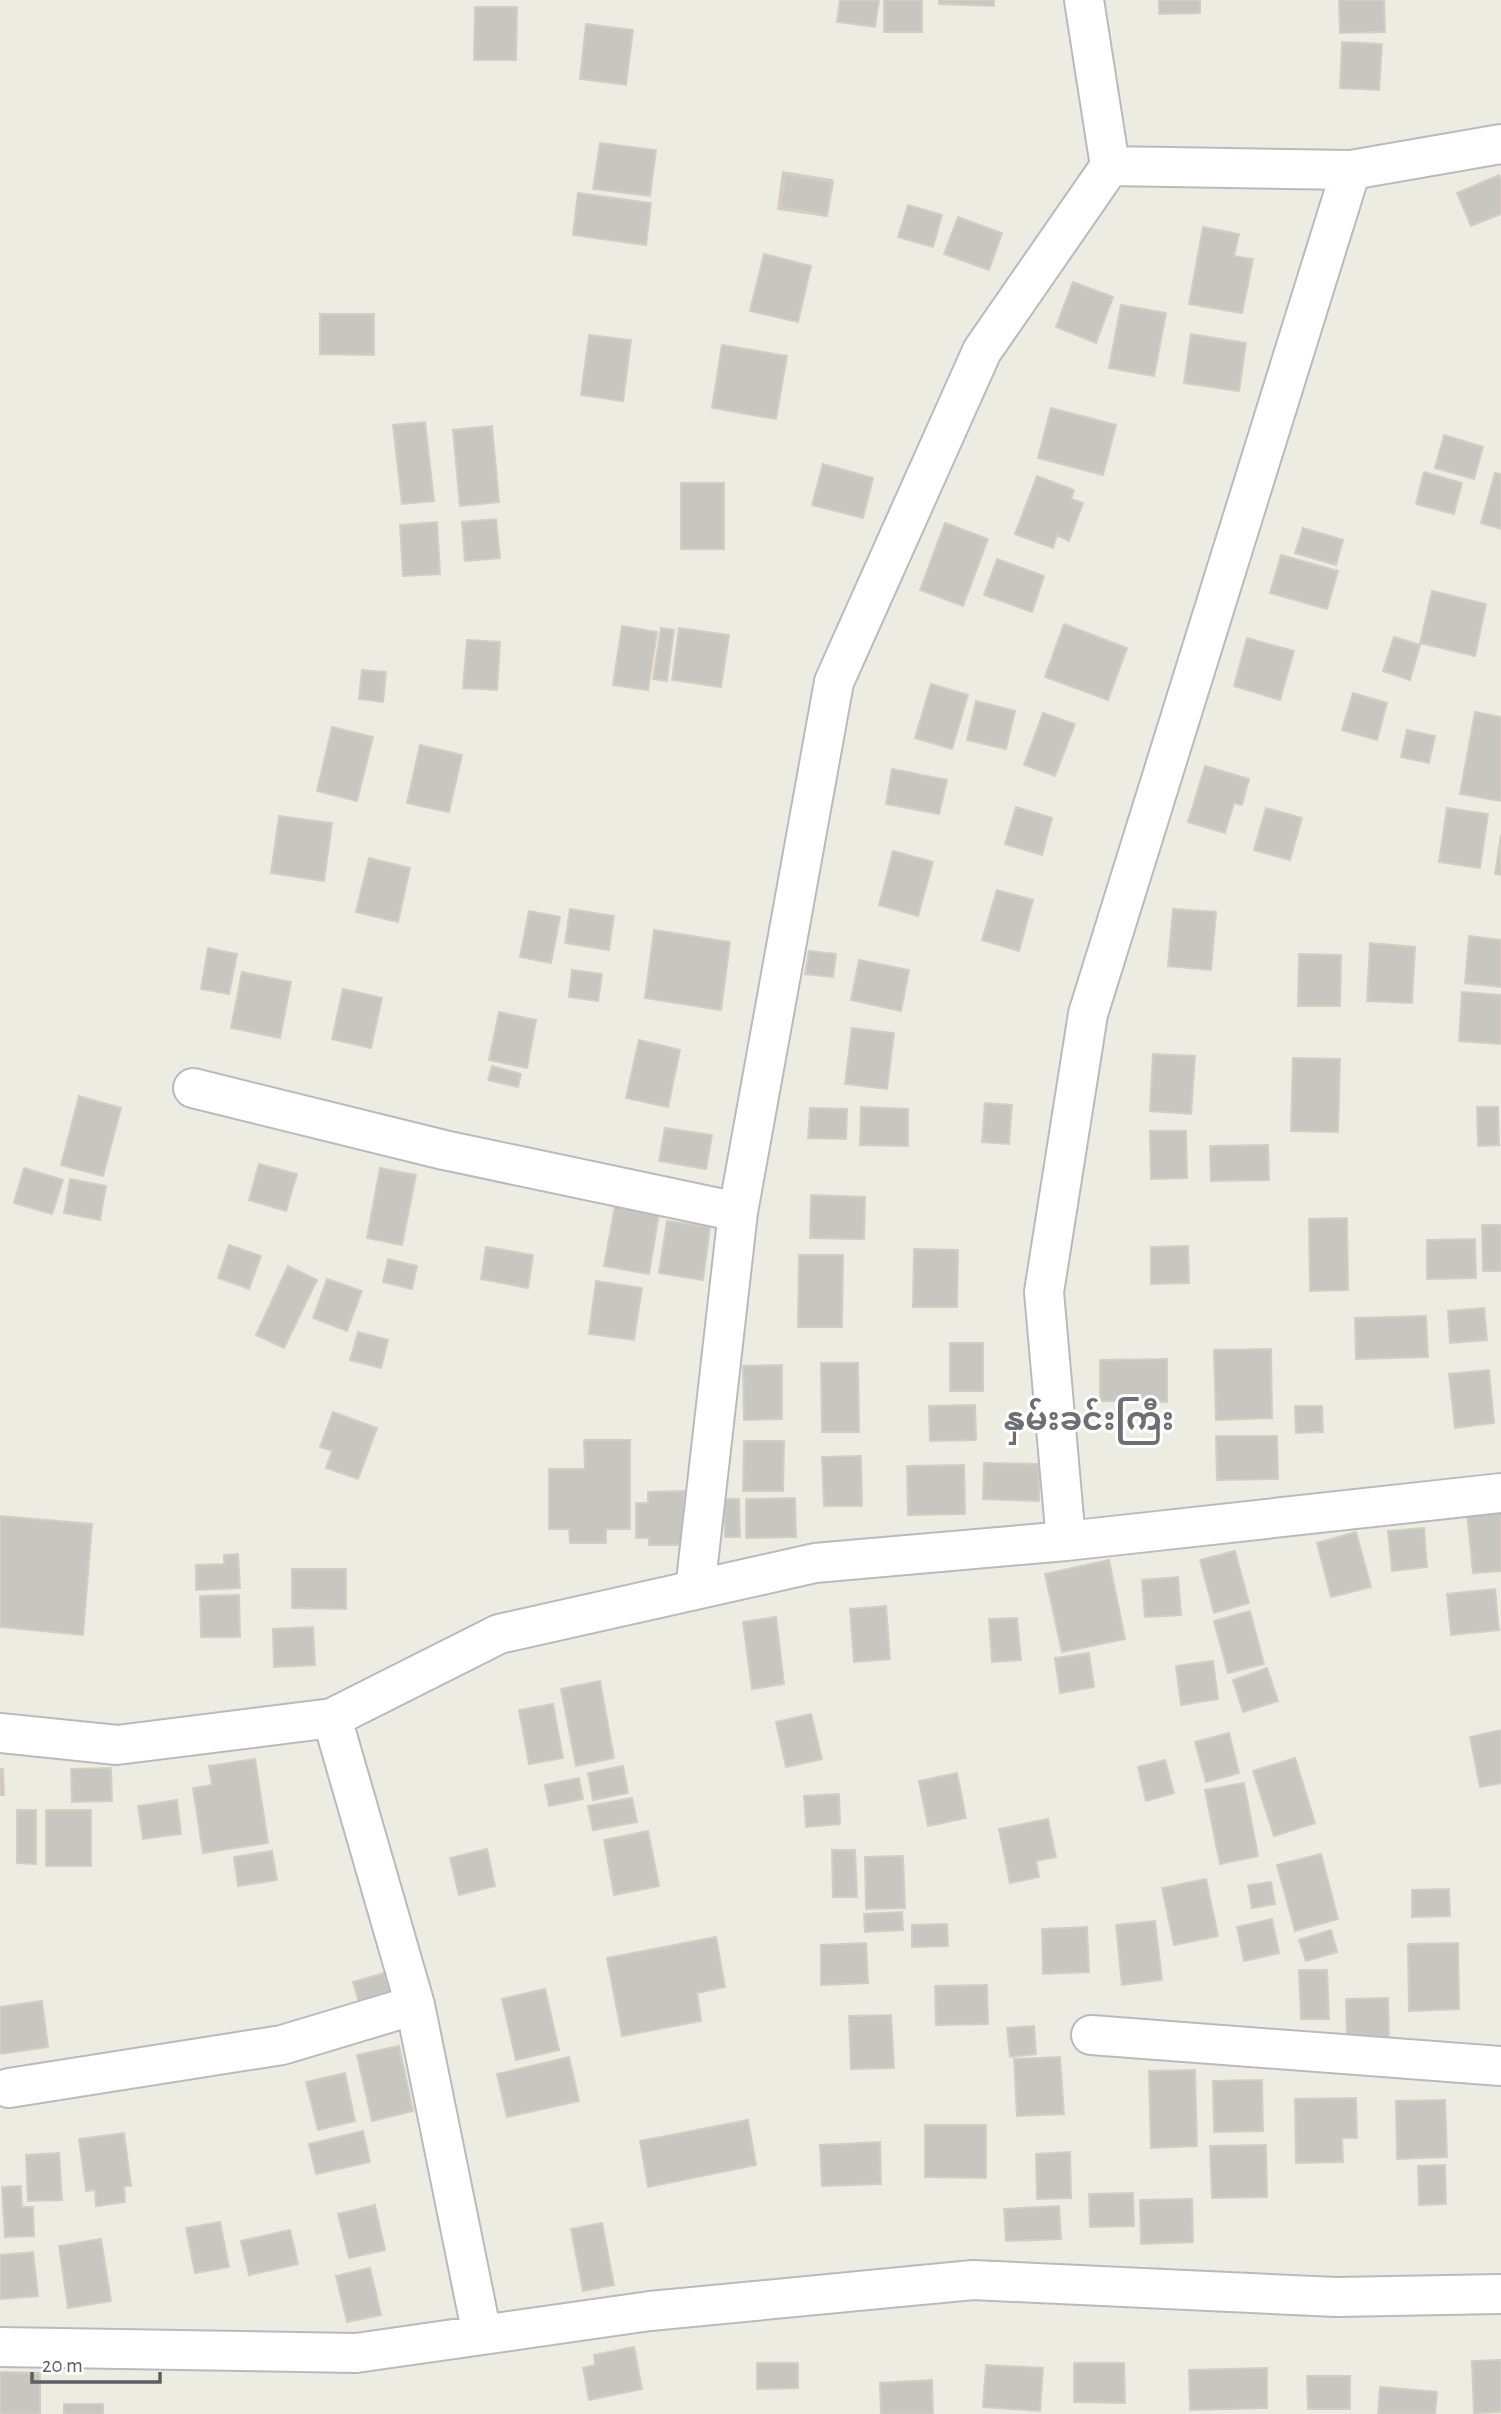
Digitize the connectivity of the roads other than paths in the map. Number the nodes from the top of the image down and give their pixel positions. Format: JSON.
{"nodes":[{"id":1,"x":1084,"y":0,"type":"edge"},
{"id":2,"x":1501,"y":144,"type":"edge"},
{"id":3,"x":1110,"y":166,"type":"junction"},
{"id":4,"x":1351,"y":170,"type":"junction"},
{"id":5,"x":193,"y":1088,"type":"dead end"},
{"id":6,"x":738,"y":1212,"type":"junction"},
{"id":7,"x":1501,"y":1493,"type":"edge"},
{"id":8,"x":1066,"y":1541,"type":"junction"},
{"id":9,"x":695,"y":1590,"type":"junction"},
{"id":10,"x":332,"y":1718,"type":"junction"},
{"id":11,"x":0,"y":1733,"type":"edge"},
{"id":12,"x":415,"y":2005,"type":"junction"},
{"id":13,"x":1091,"y":2035,"type":"dead end"},
{"id":14,"x":1501,"y":2066,"type":"edge"},
{"id":15,"x":9,"y":2088,"type":"dead end"},
{"id":16,"x":1501,"y":2294,"type":"edge"},
{"id":17,"x":482,"y":2335,"type":"junction"},
{"id":18,"x":0,"y":2347,"type":"edge"}],
"edges":[{"from":1,"to":3,"type":"street"},
{"from":2,"to":4,"type":"street"},
{"from":3,"to":4,"type":"street"},
{"from":3,"to":6,"type":"street"},
{"from":4,"to":8,"type":"street"},
{"from":5,"to":6,"type":"street"},
{"from":6,"to":9,"type":"street"},
{"from":7,"to":8,"type":"street"},
{"from":8,"to":9,"type":"street"},
{"from":9,"to":10,"type":"street"},
{"from":10,"to":11,"type":"street"},
{"from":10,"to":12,"type":"street"},
{"from":12,"to":15,"type":"street"},
{"from":12,"to":17,"type":"street"},
{"from":13,"to":14,"type":"street"},
{"from":16,"to":17,"type":"street"},
{"from":17,"to":18,"type":"street"}]}
